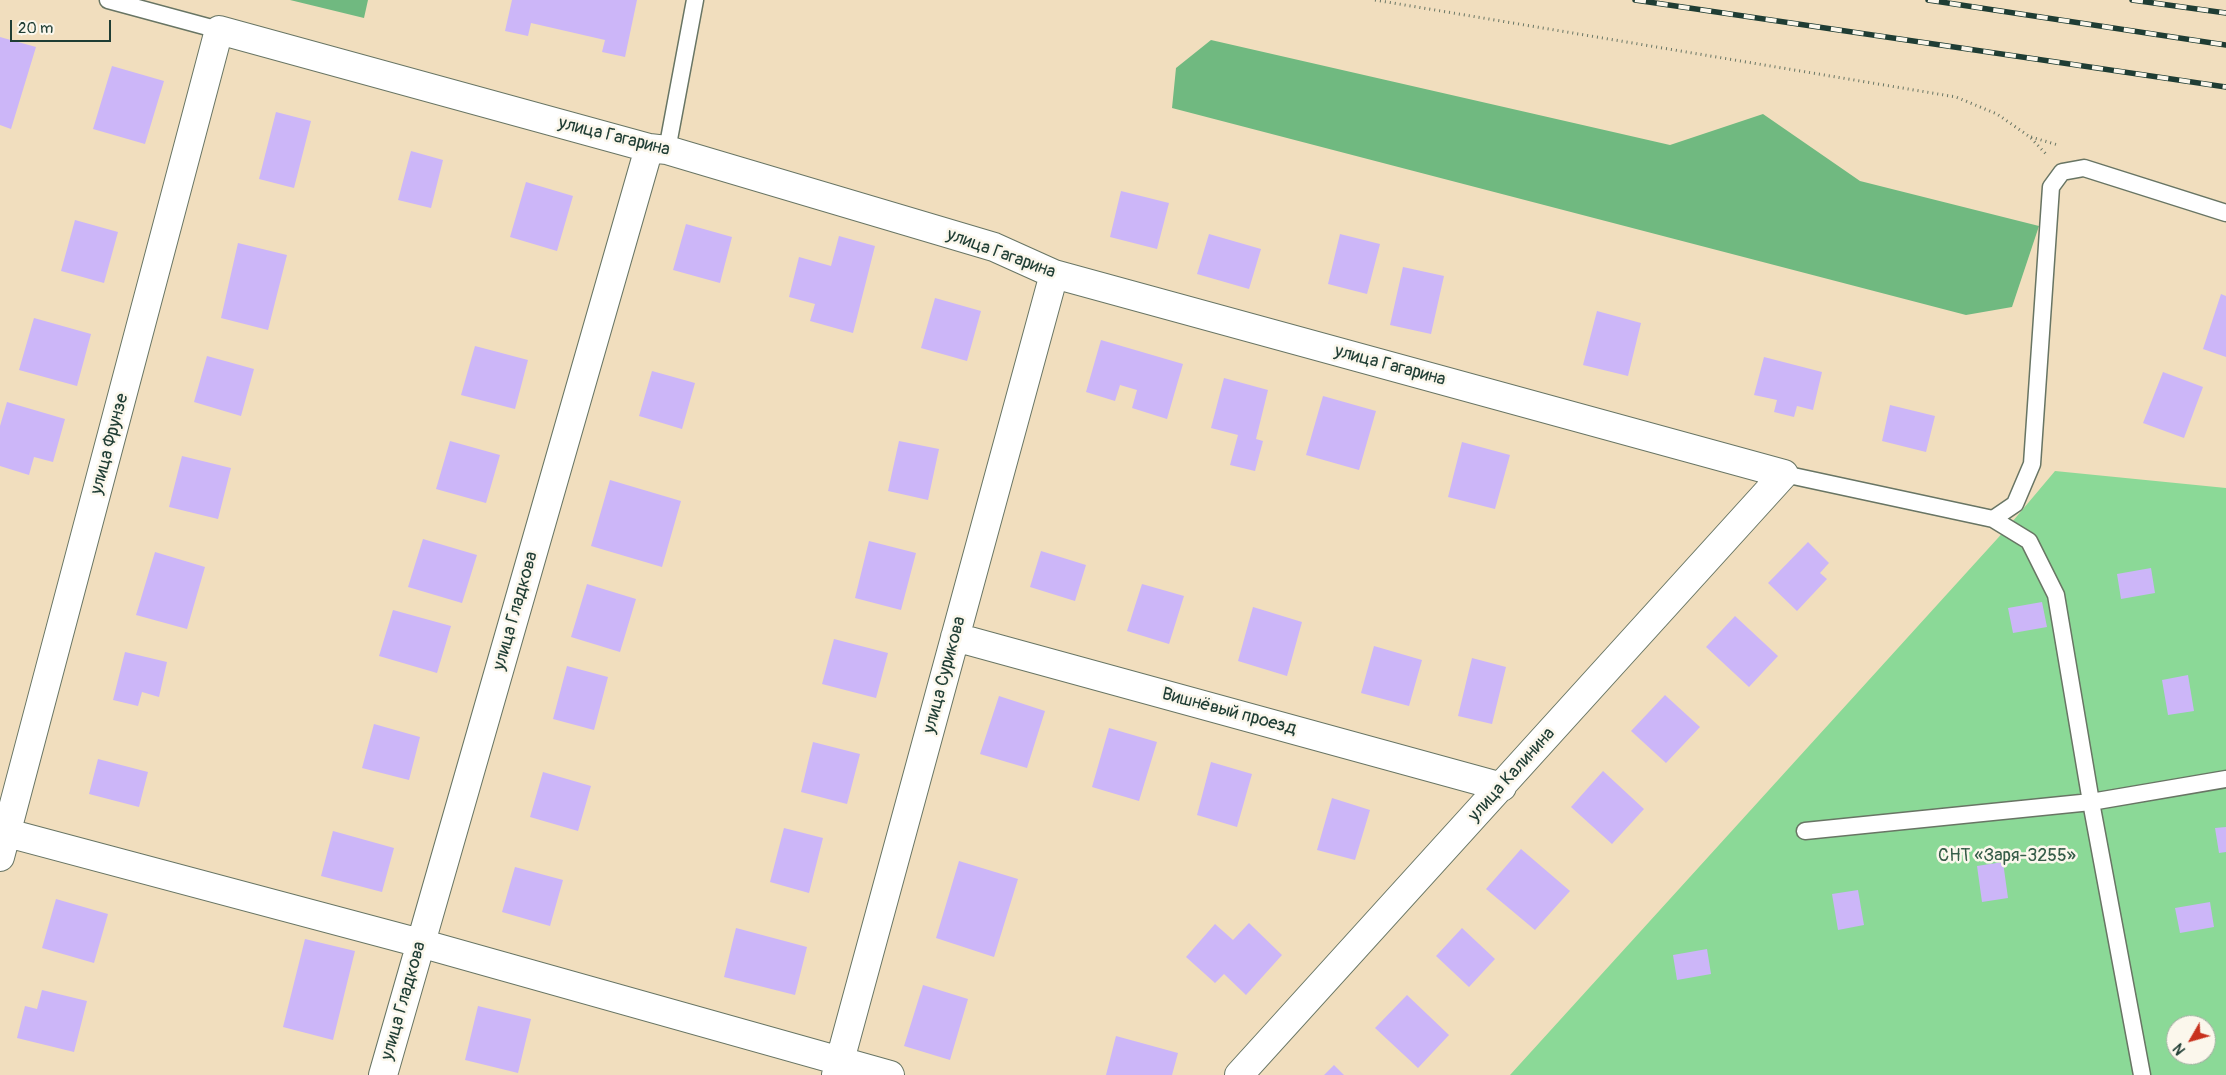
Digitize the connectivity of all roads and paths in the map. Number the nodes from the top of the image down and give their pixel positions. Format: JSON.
{"nodes":[{"id":1,"x":108,"y":0,"type":"edge"},
{"id":2,"x":695,"y":0,"type":"edge"},
{"id":3,"x":1375,"y":0,"type":"edge"},
{"id":4,"x":219,"y":30,"type":"junction"},
{"id":5,"x":658,"y":149,"type":"junction"},
{"id":6,"x":2062,"y":172,"type":"junction"},
{"id":7,"x":2226,"y":213,"type":"edge"},
{"id":8,"x":1054,"y":274,"type":"junction"},
{"id":9,"x":1784,"y":474,"type":"junction"},
{"id":10,"x":1993,"y":519,"type":"junction"},
{"id":11,"x":955,"y":637,"type":"junction"},
{"id":12,"x":2226,"y":779,"type":"edge"},
{"id":13,"x":1502,"y":787,"type":"junction"},
{"id":14,"x":2091,"y":802,"type":"junction"},
{"id":15,"x":1805,"y":831,"type":"dead end"},
{"id":16,"x":2,"y":840,"type":"edge"},
{"id":17,"x":420,"y":943,"type":"junction"},
{"id":18,"x":838,"y":1067,"type":"edge"},
{"id":19,"x":383,"y":1075,"type":"edge"},
{"id":20,"x":890,"y":1075,"type":"edge"},
{"id":21,"x":1239,"y":1075,"type":"edge"},
{"id":22,"x":2142,"y":1075,"type":"edge"}],
"edges":[{"from":1,"to":4,"type":"lane"},
{"from":2,"to":5,"type":"lane"},
{"from":3,"to":6,"type":"path"},
{"from":4,"to":5,"type":"street","name":"улица Гагарина"},
{"from":4,"to":16,"type":"street","name":"улица Фрунзе"},
{"from":5,"to":8,"type":"street","name":"улица Гагарина"},
{"from":5,"to":17,"type":"street","name":"улица Гладкова"},
{"from":6,"to":7,"type":"lane"},
{"from":6,"to":10,"type":"lane"},
{"from":8,"to":9,"type":"street","name":"улица Гагарина"},
{"from":8,"to":11,"type":"street","name":"улица Сурикова"},
{"from":9,"to":10,"type":"lane"},
{"from":9,"to":13,"type":"street","name":"улица Калинина"},
{"from":10,"to":14,"type":"lane"},
{"from":11,"to":13,"type":"street","name":"Вишнёвый проезд"},
{"from":11,"to":18,"type":"street","name":"улица Сурикова"},
{"from":12,"to":14,"type":"lane"},
{"from":13,"to":21,"type":"street","name":"улица Калинина"},
{"from":14,"to":15,"type":"lane"},
{"from":14,"to":22,"type":"lane"},
{"from":16,"to":17,"type":"street"},
{"from":17,"to":18,"type":"street"},
{"from":17,"to":19,"type":"street","name":"улица Гладкова"},
{"from":18,"to":20,"type":"street"}]}
